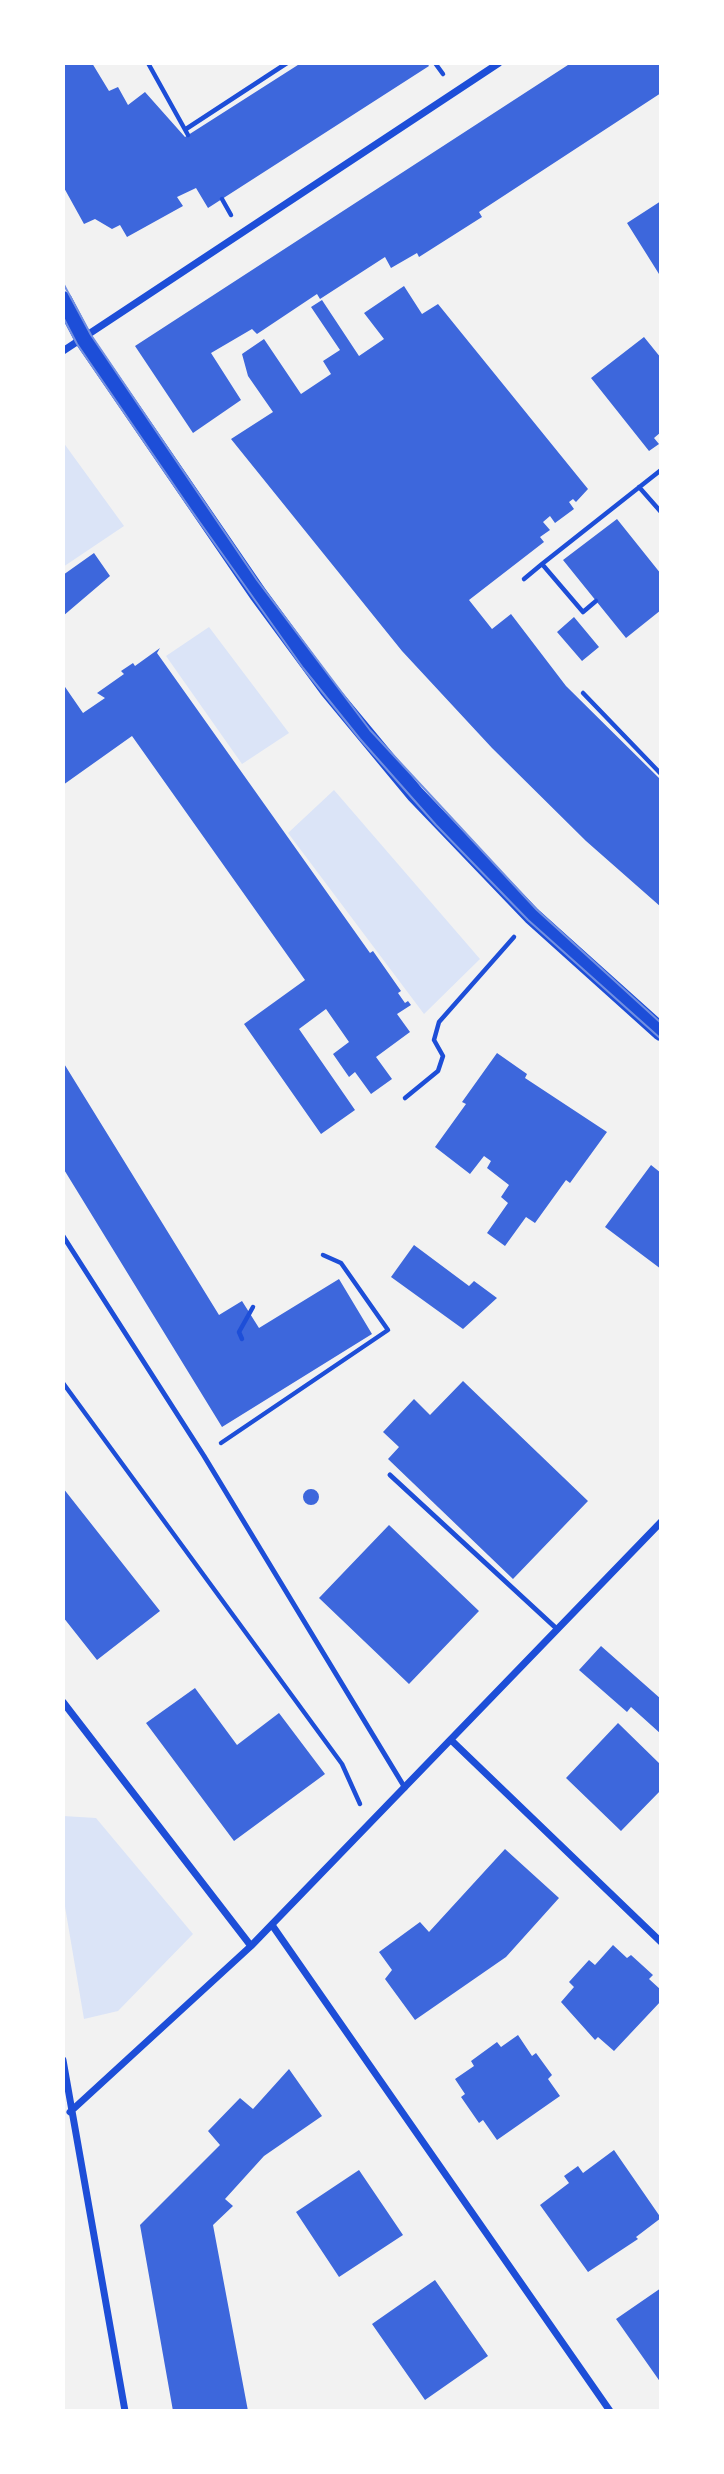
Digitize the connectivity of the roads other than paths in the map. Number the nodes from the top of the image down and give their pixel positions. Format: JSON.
{"nodes":[{"id":1,"x":499,"y":63,"type":"edge"},
{"id":2,"x":63,"y":300,"type":"edge"},
{"id":3,"x":84,"y":340,"type":"junction"},
{"id":4,"x":63,"y":351,"type":"edge"},
{"id":5,"x":661,"y":1032,"type":"edge"},
{"id":6,"x":63,"y":1236,"type":"edge"},
{"id":7,"x":390,"y":1475,"type":"dead end"},
{"id":8,"x":661,"y":1522,"type":"edge"},
{"id":9,"x":557,"y":1629,"type":"junction"},
{"id":10,"x":63,"y":1702,"type":"edge"},
{"id":11,"x":451,"y":1740,"type":"junction"},
{"id":12,"x":405,"y":1788,"type":"junction"},
{"id":13,"x":272,"y":1925,"type":"junction"},
{"id":14,"x":661,"y":1942,"type":"edge"},
{"id":15,"x":251,"y":1946,"type":"junction"},
{"id":16,"x":63,"y":2060,"type":"edge"},
{"id":17,"x":70,"y":2112,"type":"junction"},
{"id":18,"x":125,"y":2411,"type":"edge"},
{"id":19,"x":610,"y":2411,"type":"edge"}],
"edges":[{"from":1,"to":3,"type":"street"},
{"from":2,"to":3,"type":"main road"},
{"from":3,"to":4,"type":"street"},
{"from":3,"to":5,"type":"main road"},
{"from":6,"to":12,"type":"lane"},
{"from":7,"to":9,"type":"lane"},
{"from":8,"to":9,"type":"street"},
{"from":9,"to":11,"type":"street"},
{"from":10,"to":15,"type":"street"},
{"from":11,"to":12,"type":"street"},
{"from":11,"to":14,"type":"street"},
{"from":12,"to":13,"type":"street"},
{"from":13,"to":15,"type":"street"},
{"from":13,"to":19,"type":"street"},
{"from":15,"to":17,"type":"street"},
{"from":16,"to":17,"type":"street"},
{"from":17,"to":18,"type":"street"}]}
